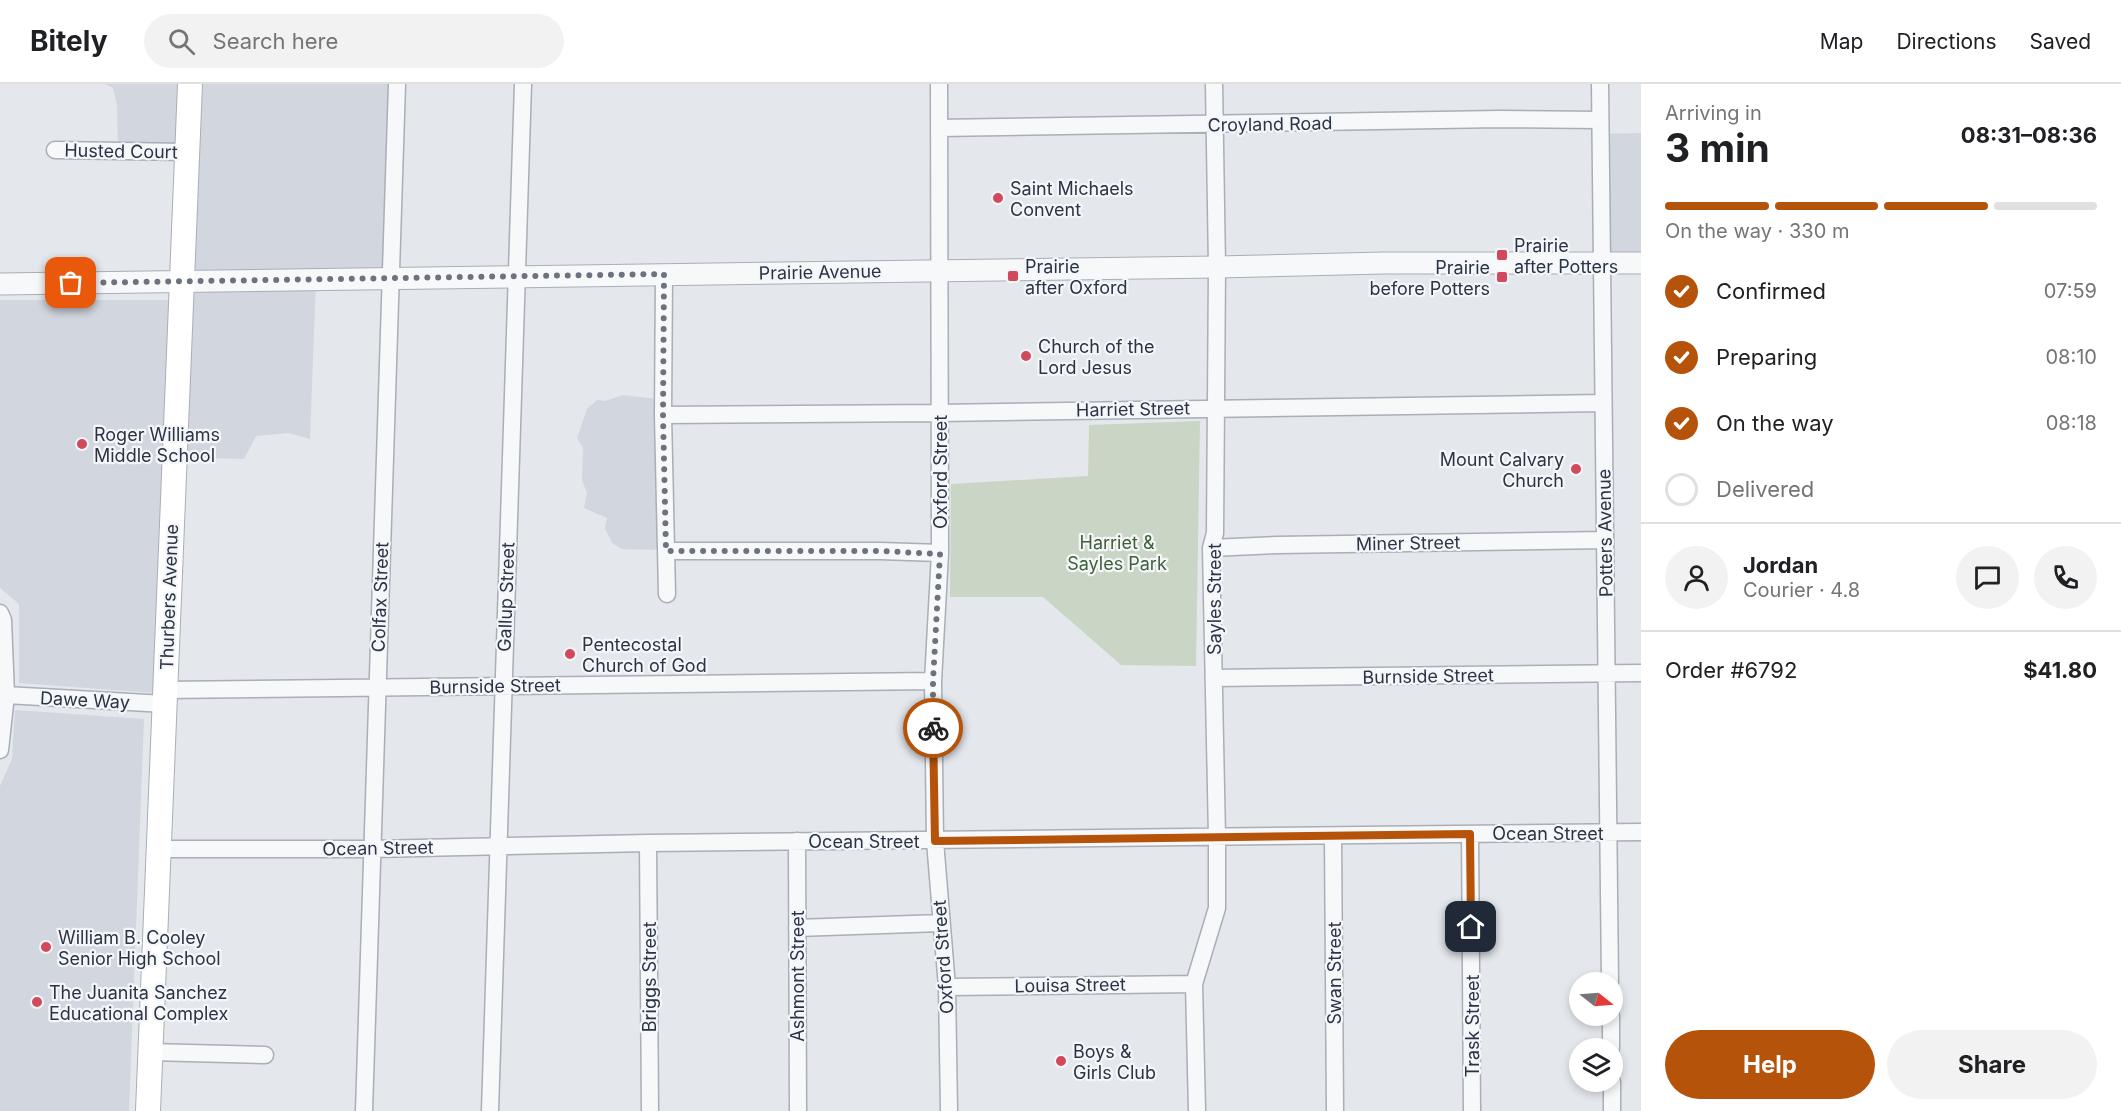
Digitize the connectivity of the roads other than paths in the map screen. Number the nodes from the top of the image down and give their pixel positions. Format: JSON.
{"nodes":[{"id":1,"x":190,"y":84,"type":"edge"},
{"id":2,"x":397,"y":84,"type":"edge"},
{"id":3,"x":523,"y":84,"type":"edge"},
{"id":4,"x":939,"y":84,"type":"edge"},
{"id":5,"x":1214,"y":84,"type":"edge"},
{"id":6,"x":1600,"y":84,"type":"edge"},
{"id":7,"x":1600,"y":120,"type":"junction"},
{"id":8,"x":1214,"y":125,"type":"junction"},
{"id":9,"x":939,"y":128,"type":"junction"},
{"id":10,"x":55,"y":150,"type":"dead end"},
{"id":11,"x":188,"y":152,"type":"junction"},
{"id":12,"x":1602,"y":263,"type":"junction"},
{"id":13,"x":1641,"y":263,"type":"edge"},
{"id":14,"x":1217,"y":267,"type":"junction"},
{"id":15,"x":939,"y":270,"type":"junction"},
{"id":16,"x":664,"y":274,"type":"junction"},
{"id":17,"x":517,"y":277,"type":"junction"},
{"id":18,"x":391,"y":278,"type":"junction"},
{"id":19,"x":182,"y":281,"type":"junction"},
{"id":20,"x":0,"y":284,"type":"edge"},
{"id":21,"x":1602,"y":403,"type":"junction"},
{"id":22,"x":1216,"y":408,"type":"junction"},
{"id":23,"x":940,"y":413,"type":"junction"},
{"id":24,"x":663,"y":415,"type":"junction"},
{"id":25,"x":1605,"y":540,"type":"junction"},
{"id":26,"x":1211,"y":548,"type":"junction"},
{"id":27,"x":666,"y":551,"type":"junction"},
{"id":28,"x":940,"y":554,"type":"junction"},
{"id":29,"x":668,"y":594,"type":"dead end"},
{"id":30,"x":0,"y":613,"type":"edge"},
{"id":31,"x":1641,"y":673,"type":"edge"},
{"id":32,"x":1607,"y":674,"type":"junction"},
{"id":33,"x":1214,"y":678,"type":"junction"},
{"id":34,"x":933,"y":681,"type":"junction"},
{"id":35,"x":503,"y":686,"type":"junction"},
{"id":36,"x":377,"y":688,"type":"junction"},
{"id":37,"x":6,"y":695,"type":"junction"},
{"id":38,"x":165,"y":697,"type":"junction"},
{"id":39,"x":0,"y":750,"type":"edge"},
{"id":40,"x":1641,"y":832,"type":"edge"},
{"id":41,"x":1608,"y":833,"type":"junction"},
{"id":42,"x":1470,"y":834,"type":"junction"},
{"id":43,"x":1333,"y":836,"type":"junction"},
{"id":44,"x":1217,"y":837,"type":"junction"},
{"id":45,"x":935,"y":841,"type":"junction"},
{"id":46,"x":797,"y":842,"type":"junction"},
{"id":47,"x":648,"y":843,"type":"junction"},
{"id":48,"x":498,"y":846,"type":"junction"},
{"id":49,"x":159,"y":849,"type":"junction"},
{"id":50,"x":372,"y":849,"type":"junction"},
{"id":51,"x":941,"y":923,"type":"junction"},
{"id":52,"x":797,"y":928,"type":"junction"},
{"id":53,"x":1610,"y":972,"type":"edge"},
{"id":54,"x":1194,"y":984,"type":"junction"},
{"id":55,"x":947,"y":987,"type":"junction"},
{"id":56,"x":150,"y":1052,"type":"junction"},
{"id":57,"x":265,"y":1055,"type":"dead end"},
{"id":58,"x":1612,"y":1092,"type":"edge"},
{"id":59,"x":148,"y":1111,"type":"edge"},
{"id":60,"x":364,"y":1111,"type":"edge"},
{"id":61,"x":490,"y":1111,"type":"edge"},
{"id":62,"x":650,"y":1111,"type":"edge"},
{"id":63,"x":798,"y":1111,"type":"edge"},
{"id":64,"x":949,"y":1111,"type":"edge"},
{"id":65,"x":1197,"y":1111,"type":"edge"},
{"id":66,"x":1335,"y":1111,"type":"edge"},
{"id":67,"x":1472,"y":1111,"type":"edge"},
{"id":68,"x":1612,"y":1111,"type":"edge"}],
"edges":[{"from":1,"to":11,"type":"main road","name":"Thurbers Avenue"},
{"from":2,"to":18,"type":"street","name":"Colfax Street"},
{"from":3,"to":17,"type":"street","name":"Gallup Street"},
{"from":4,"to":9,"type":"street","name":"Oxford Street"},
{"from":5,"to":8,"type":"street","name":"Sayles Street"},
{"from":6,"to":7,"type":"street","name":"Potters Avenue"},
{"from":7,"to":8,"type":"street","name":"Croyland Road"},
{"from":7,"to":12,"type":"street","name":"Potters Avenue"},
{"from":8,"to":9,"type":"street","name":"Croyland Road"},
{"from":8,"to":14,"type":"street","name":"Sayles Street"},
{"from":9,"to":15,"type":"street","name":"Oxford Street"},
{"from":10,"to":11,"type":"street","name":"Husted Court"},
{"from":11,"to":19,"type":"main road","name":"Thurbers Avenue"},
{"from":12,"to":13,"type":"street","name":"Prairie Avenue"},
{"from":12,"to":14,"type":"street","name":"Prairie Avenue"},
{"from":12,"to":21,"type":"street","name":"Potters Avenue"},
{"from":14,"to":15,"type":"street","name":"Prairie Avenue"},
{"from":14,"to":22,"type":"street","name":"Sayles Street"},
{"from":15,"to":16,"type":"street","name":"Prairie Avenue"},
{"from":15,"to":23,"type":"street","name":"Oxford Street"},
{"from":16,"to":17,"type":"street","name":"Prairie Avenue"},
{"from":16,"to":24,"type":"street"},
{"from":17,"to":18,"type":"street","name":"Prairie Avenue"},
{"from":17,"to":35,"type":"street","name":"Gallup Street"},
{"from":18,"to":19,"type":"street","name":"Prairie Avenue"},
{"from":18,"to":36,"type":"street","name":"Colfax Street"},
{"from":19,"to":20,"type":"street","name":"Prairie Avenue"},
{"from":19,"to":38,"type":"main road","name":"Thurbers Avenue"},
{"from":21,"to":22,"type":"street","name":"Harriet Street"},
{"from":21,"to":25,"type":"street","name":"Potters Avenue"},
{"from":22,"to":23,"type":"street","name":"Harriet Street"},
{"from":22,"to":26,"type":"street","name":"Sayles Street"},
{"from":23,"to":24,"type":"street","name":"Harriet Street"},
{"from":23,"to":28,"type":"street","name":"Oxford Street"},
{"from":24,"to":27,"type":"street"},
{"from":25,"to":26,"type":"street","name":"Miner Street"},
{"from":25,"to":32,"type":"street","name":"Potters Avenue"},
{"from":26,"to":33,"type":"street","name":"Sayles Street"},
{"from":27,"to":28,"type":"street"},
{"from":27,"to":29,"type":"street"},
{"from":28,"to":34,"type":"street","name":"Oxford Street"},
{"from":30,"to":37,"type":"street"},
{"from":31,"to":32,"type":"street","name":"Burnside Street"},
{"from":32,"to":33,"type":"street","name":"Burnside Street"},
{"from":32,"to":41,"type":"street","name":"Potters Avenue"},
{"from":33,"to":44,"type":"street","name":"Sayles Street"},
{"from":34,"to":35,"type":"street","name":"Burnside Street"},
{"from":34,"to":45,"type":"street","name":"Oxford Street"},
{"from":35,"to":36,"type":"street","name":"Burnside Street"},
{"from":35,"to":48,"type":"street","name":"Gallup Street"},
{"from":36,"to":38,"type":"street","name":"Burnside Street"},
{"from":36,"to":50,"type":"street","name":"Colfax Street"},
{"from":37,"to":38,"type":"street","name":"Dawe Way"},
{"from":37,"to":39,"type":"street"},
{"from":38,"to":49,"type":"main road","name":"Thurbers Avenue"},
{"from":40,"to":41,"type":"street","name":"Ocean Street"},
{"from":41,"to":42,"type":"street","name":"Ocean Street"},
{"from":41,"to":53,"type":"street","name":"Potters Avenue"},
{"from":42,"to":43,"type":"street","name":"Ocean Street"},
{"from":42,"to":67,"type":"street","name":"Trask Street"},
{"from":43,"to":44,"type":"street","name":"Ocean Street"},
{"from":43,"to":66,"type":"street","name":"Swan Street"},
{"from":44,"to":45,"type":"street","name":"Ocean Street"},
{"from":44,"to":54,"type":"street","name":"Sayles Street"},
{"from":45,"to":46,"type":"street","name":"Ocean Street"},
{"from":45,"to":51,"type":"street","name":"Oxford Street"},
{"from":46,"to":47,"type":"street","name":"Ocean Street"},
{"from":46,"to":52,"type":"street","name":"Ashmont Street"},
{"from":47,"to":48,"type":"street","name":"Ocean Street"},
{"from":47,"to":62,"type":"street","name":"Briggs Street"},
{"from":48,"to":50,"type":"street","name":"Ocean Street"},
{"from":48,"to":61,"type":"street","name":"Gallup Street"},
{"from":49,"to":50,"type":"street","name":"Ocean Street"},
{"from":49,"to":56,"type":"main road","name":"Thurbers Avenue"},
{"from":50,"to":60,"type":"street","name":"Colfax Street"},
{"from":51,"to":52,"type":"street"},
{"from":51,"to":55,"type":"street","name":"Oxford Street"},
{"from":52,"to":63,"type":"street","name":"Ashmont Street"},
{"from":54,"to":55,"type":"street","name":"Louisa Street"},
{"from":54,"to":65,"type":"street","name":"Sayles Street"},
{"from":55,"to":64,"type":"street","name":"Oxford Street"},
{"from":56,"to":57,"type":"street"},
{"from":56,"to":59,"type":"main road","name":"Thurbers Avenue"},
{"from":58,"to":68,"type":"street"}]}
